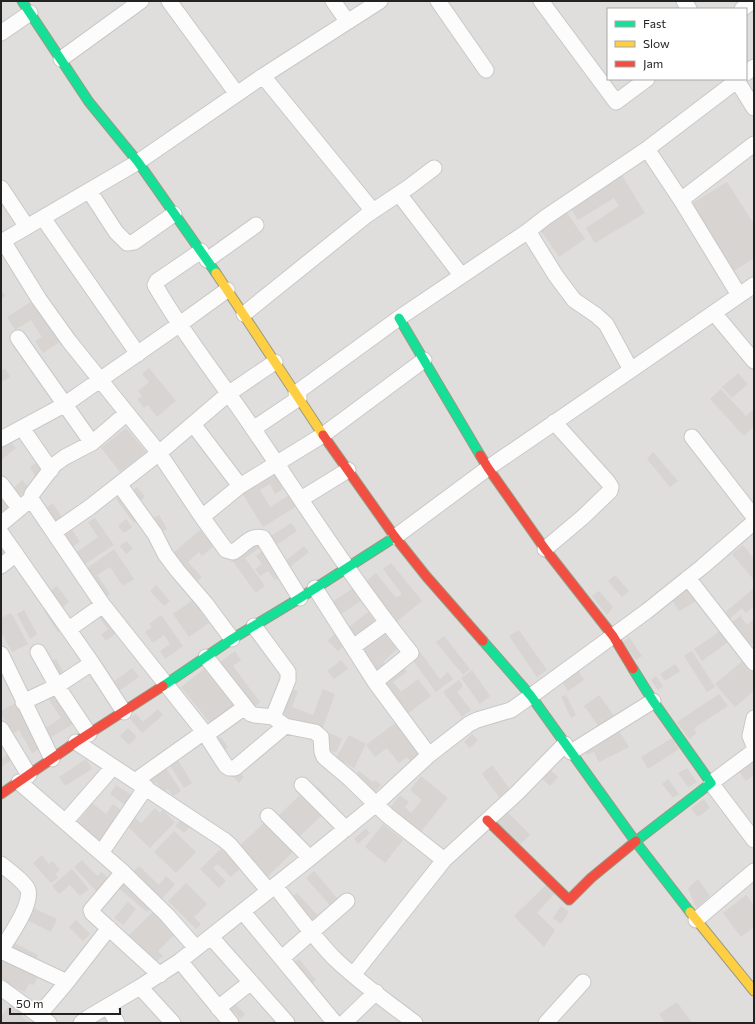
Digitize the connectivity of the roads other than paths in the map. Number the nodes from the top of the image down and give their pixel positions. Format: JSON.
{"nodes":[{"id":1,"x":141,"y":1,"type":"edge"},
{"id":2,"x":168,"y":1,"type":"edge"},
{"id":3,"x":333,"y":1,"type":"edge"},
{"id":4,"x":380,"y":1,"type":"edge"},
{"id":5,"x":438,"y":1,"type":"edge"},
{"id":6,"x":541,"y":1,"type":"edge"},
{"id":7,"x":753,"y":1,"type":"edge"},
{"id":8,"x":26,"y":7,"type":"edge"},
{"id":9,"x":743,"y":8,"type":"edge"},
{"id":10,"x":347,"y":21,"type":"junction"},
{"id":11,"x":1,"y":33,"type":"edge"},
{"id":12,"x":60,"y":59,"type":"junction"},
{"id":13,"x":486,"y":70,"type":"dead end"},
{"id":14,"x":262,"y":76,"type":"junction"},
{"id":15,"x":646,"y":80,"type":"edge"},
{"id":16,"x":736,"y":80,"type":"edge"},
{"id":17,"x":740,"y":80,"type":"edge"},
{"id":18,"x":237,"y":94,"type":"junction"},
{"id":19,"x":754,"y":108,"type":"edge"},
{"id":20,"x":754,"y":144,"type":"edge"},
{"id":21,"x":647,"y":149,"type":"junction"},
{"id":22,"x":138,"y":162,"type":"junction"},
{"id":23,"x":434,"y":168,"type":"dead end"},
{"id":24,"x":1,"y":188,"type":"edge"},
{"id":25,"x":90,"y":192,"type":"junction"},
{"id":26,"x":400,"y":194,"type":"junction"},
{"id":27,"x":681,"y":200,"type":"junction"},
{"id":28,"x":373,"y":211,"type":"junction"},
{"id":29,"x":174,"y":214,"type":"junction"},
{"id":30,"x":43,"y":218,"type":"junction"},
{"id":31,"x":256,"y":225,"type":"dead end"},
{"id":32,"x":27,"y":227,"type":"junction"},
{"id":33,"x":528,"y":231,"type":"junction"},
{"id":34,"x":2,"y":242,"type":"edge"},
{"id":35,"x":204,"y":256,"type":"junction"},
{"id":36,"x":461,"y":275,"type":"junction"},
{"id":37,"x":754,"y":285,"type":"edge"},
{"id":38,"x":227,"y":290,"type":"junction"},
{"id":39,"x":739,"y":295,"type":"junction"},
{"id":40,"x":714,"y":313,"type":"junction"},
{"id":41,"x":244,"y":314,"type":"junction"},
{"id":42,"x":398,"y":318,"type":"junction"},
{"id":43,"x":180,"y":324,"type":"junction"},
{"id":44,"x":18,"y":338,"type":"dead end"},
{"id":45,"x":138,"y":354,"type":"junction"},
{"id":46,"x":424,"y":360,"type":"junction"},
{"id":47,"x":754,"y":361,"type":"edge"},
{"id":48,"x":276,"y":362,"type":"junction"},
{"id":49,"x":631,"y":370,"type":"junction"},
{"id":50,"x":100,"y":381,"type":"junction"},
{"id":51,"x":228,"y":394,"type":"junction"},
{"id":52,"x":297,"y":396,"type":"junction"},
{"id":53,"x":64,"y":405,"type":"junction"},
{"id":54,"x":127,"y":414,"type":"junction"},
{"id":55,"x":554,"y":422,"type":"junction"},
{"id":56,"x":193,"y":424,"type":"junction"},
{"id":57,"x":22,"y":428,"type":"junction"},
{"id":58,"x":253,"y":428,"type":"junction"},
{"id":59,"x":323,"y":435,"type":"junction"},
{"id":60,"x":692,"y":437,"type":"dead end"},
{"id":61,"x":1,"y":439,"type":"edge"},
{"id":62,"x":92,"y":443,"type":"junction"},
{"id":63,"x":159,"y":454,"type":"junction"},
{"id":64,"x":276,"y":463,"type":"junction"},
{"id":65,"x":488,"y":468,"type":"junction"},
{"id":66,"x":50,"y":470,"type":"junction"},
{"id":67,"x":348,"y":470,"type":"junction"},
{"id":68,"x":1,"y":484,"type":"edge"},
{"id":69,"x":119,"y":484,"type":"junction"},
{"id":70,"x":240,"y":486,"type":"junction"},
{"id":71,"x":31,"y":498,"type":"junction"},
{"id":72,"x":301,"y":499,"type":"junction"},
{"id":73,"x":19,"y":508,"type":"junction"},
{"id":74,"x":202,"y":517,"type":"junction"},
{"id":75,"x":754,"y":517,"type":"edge"},
{"id":76,"x":754,"y":522,"type":"edge"},
{"id":77,"x":1,"y":524,"type":"edge"},
{"id":78,"x":54,"y":532,"type":"junction"},
{"id":79,"x":1,"y":533,"type":"edge"},
{"id":80,"x":395,"y":537,"type":"junction"},
{"id":81,"x":545,"y":549,"type":"junction"},
{"id":82,"x":16,"y":554,"type":"junction"},
{"id":83,"x":1,"y":566,"type":"edge"},
{"id":84,"x":347,"y":567,"type":"junction"},
{"id":85,"x":688,"y":578,"type":"junction"},
{"id":86,"x":315,"y":588,"type":"junction"},
{"id":87,"x":300,"y":598,"type":"junction"},
{"id":88,"x":103,"y":605,"type":"junction"},
{"id":89,"x":386,"y":623,"type":"junction"},
{"id":90,"x":254,"y":626,"type":"junction"},
{"id":91,"x":69,"y":629,"type":"junction"},
{"id":92,"x":613,"y":636,"type":"junction"},
{"id":93,"x":232,"y":639,"type":"junction"},
{"id":94,"x":353,"y":647,"type":"junction"},
{"id":95,"x":38,"y":652,"type":"dead end"},
{"id":96,"x":1,"y":654,"type":"edge"},
{"id":97,"x":752,"y":655,"type":"edge"},
{"id":98,"x":206,"y":657,"type":"junction"},
{"id":99,"x":92,"y":663,"type":"junction"},
{"id":100,"x":375,"y":682,"type":"junction"},
{"id":101,"x":166,"y":683,"type":"junction"},
{"id":102,"x":57,"y":686,"type":"junction"},
{"id":103,"x":531,"y":696,"type":"junction"},
{"id":104,"x":653,"y":701,"type":"junction"},
{"id":105,"x":24,"y":702,"type":"junction"},
{"id":106,"x":244,"y":706,"type":"junction"},
{"id":107,"x":124,"y":712,"type":"junction"},
{"id":108,"x":754,"y":718,"type":"edge"},
{"id":109,"x":279,"y":722,"type":"junction"},
{"id":110,"x":1,"y":729,"type":"edge"},
{"id":111,"x":205,"y":733,"type":"junction"},
{"id":112,"x":89,"y":734,"type":"junction"},
{"id":113,"x":76,"y":742,"type":"junction"},
{"id":114,"x":754,"y":746,"type":"edge"},
{"id":115,"x":568,"y":748,"type":"junction"},
{"id":116,"x":754,"y":751,"type":"edge"},
{"id":117,"x":429,"y":755,"type":"junction"},
{"id":118,"x":52,"y":759,"type":"junction"},
{"id":119,"x":114,"y":767,"type":"junction"},
{"id":120,"x":24,"y":778,"type":"junction"},
{"id":121,"x":711,"y":783,"type":"junction"},
{"id":122,"x":140,"y":784,"type":"junction"},
{"id":123,"x":302,"y":785,"type":"dead end"},
{"id":124,"x":1,"y":794,"type":"edge"},
{"id":125,"x":376,"y":804,"type":"junction"},
{"id":126,"x":268,"y":816,"type":"dead end"},
{"id":127,"x":487,"y":820,"type":"junction"},
{"id":128,"x":65,"y":822,"type":"junction"},
{"id":129,"x":749,"y":822,"type":"edge"},
{"id":130,"x":346,"y":829,"type":"junction"},
{"id":131,"x":754,"y":840,"type":"edge"},
{"id":132,"x":635,"y":841,"type":"junction"},
{"id":133,"x":101,"y":853,"type":"junction"},
{"id":134,"x":310,"y":858,"type":"junction"},
{"id":135,"x":444,"y":860,"type":"junction"},
{"id":136,"x":1,"y":864,"type":"edge"},
{"id":137,"x":754,"y":871,"type":"edge"},
{"id":138,"x":123,"y":872,"type":"junction"},
{"id":139,"x":271,"y":888,"type":"junction"},
{"id":140,"x":348,"y":901,"type":"dead end"},
{"id":141,"x":243,"y":912,"type":"junction"},
{"id":142,"x":696,"y":920,"type":"junction"},
{"id":143,"x":109,"y":928,"type":"junction"},
{"id":144,"x":311,"y":932,"type":"junction"},
{"id":145,"x":211,"y":937,"type":"junction"},
{"id":146,"x":196,"y":948,"type":"junction"},
{"id":147,"x":1,"y":950,"type":"edge"},
{"id":148,"x":282,"y":958,"type":"junction"},
{"id":149,"x":180,"y":961,"type":"junction"},
{"id":150,"x":160,"y":974,"type":"junction"},
{"id":151,"x":353,"y":975,"type":"junction"},
{"id":152,"x":67,"y":982,"type":"junction"},
{"id":153,"x":251,"y":982,"type":"junction"},
{"id":154,"x":583,"y":982,"type":"dead end"},
{"id":155,"x":140,"y":987,"type":"junction"},
{"id":156,"x":1,"y":988,"type":"edge"},
{"id":157,"x":754,"y":991,"type":"edge"},
{"id":158,"x":376,"y":992,"type":"junction"},
{"id":159,"x":108,"y":1006,"type":"junction"},
{"id":160,"x":223,"y":1018,"type":"edge"},
{"id":161,"x":44,"y":1019,"type":"edge"},
{"id":162,"x":279,"y":1020,"type":"edge"},
{"id":163,"x":81,"y":1023,"type":"edge"},
{"id":164,"x":117,"y":1023,"type":"edge"},
{"id":165,"x":172,"y":1023,"type":"edge"},
{"id":166,"x":335,"y":1023,"type":"edge"},
{"id":167,"x":344,"y":1023,"type":"edge"},
{"id":168,"x":415,"y":1023,"type":"edge"},
{"id":169,"x":546,"y":1023,"type":"edge"}],
"edges":[{"from":1,"to":12,"type":"street"},
{"from":2,"to":18,"type":"street"},
{"from":3,"to":10,"type":"street"},
{"from":4,"to":10,"type":"street"},
{"from":5,"to":13,"type":"street"},
{"from":6,"to":15,"type":"street"},
{"from":7,"to":9,"type":"street"},
{"from":8,"to":11,"type":"street"},
{"from":8,"to":12,"type":"street"},
{"from":10,"to":14,"type":"street"},
{"from":12,"to":22,"type":"street"},
{"from":14,"to":18,"type":"street"},
{"from":14,"to":28,"type":"street"},
{"from":16,"to":21,"type":"street"},
{"from":17,"to":19,"type":"street"},
{"from":18,"to":22,"type":"street"},
{"from":20,"to":27,"type":"street"},
{"from":21,"to":27,"type":"street"},
{"from":21,"to":33,"type":"street"},
{"from":22,"to":25,"type":"street"},
{"from":22,"to":29,"type":"street"},
{"from":23,"to":26,"type":"street"},
{"from":24,"to":32,"type":"street"},
{"from":25,"to":29,"type":"street"},
{"from":25,"to":30,"type":"street"},
{"from":26,"to":28,"type":"street"},
{"from":26,"to":36,"type":"street"},
{"from":27,"to":39,"type":"street"},
{"from":28,"to":41,"type":"street"},
{"from":29,"to":35,"type":"street"},
{"from":30,"to":32,"type":"street"},
{"from":30,"to":45,"type":"street"},
{"from":31,"to":35,"type":"street"},
{"from":32,"to":34,"type":"street"},
{"from":33,"to":36,"type":"street"},
{"from":33,"to":49,"type":"street"},
{"from":34,"to":50,"type":"street"},
{"from":35,"to":38,"type":"street"},
{"from":35,"to":43,"type":"street"},
{"from":36,"to":42,"type":"street"},
{"from":37,"to":39,"type":"street"},
{"from":38,"to":41,"type":"street"},
{"from":38,"to":43,"type":"street"},
{"from":39,"to":40,"type":"street"},
{"from":40,"to":47,"type":"street"},
{"from":40,"to":49,"type":"street"},
{"from":41,"to":48,"type":"street"},
{"from":42,"to":46,"type":"street"},
{"from":42,"to":52,"type":"street"},
{"from":43,"to":45,"type":"street"},
{"from":43,"to":51,"type":"street"},
{"from":44,"to":53,"type":"street"},
{"from":45,"to":50,"type":"street"},
{"from":46,"to":59,"type":"street"},
{"from":46,"to":65,"type":"street"},
{"from":48,"to":51,"type":"street"},
{"from":48,"to":52,"type":"street"},
{"from":49,"to":55,"type":"street"},
{"from":50,"to":53,"type":"street"},
{"from":50,"to":54,"type":"street"},
{"from":51,"to":56,"type":"street"},
{"from":51,"to":58,"type":"street"},
{"from":52,"to":58,"type":"street"},
{"from":52,"to":59,"type":"street"},
{"from":53,"to":57,"type":"street"},
{"from":53,"to":62,"type":"street"},
{"from":54,"to":62,"type":"street"},
{"from":54,"to":63,"type":"street"},
{"from":55,"to":65,"type":"street"},
{"from":55,"to":81,"type":"street"},
{"from":56,"to":63,"type":"street"},
{"from":56,"to":70,"type":"street"},
{"from":57,"to":61,"type":"street"},
{"from":57,"to":66,"type":"street"},
{"from":58,"to":64,"type":"street"},
{"from":59,"to":64,"type":"street"},
{"from":59,"to":67,"type":"street"},
{"from":60,"to":75,"type":"street"},
{"from":62,"to":66,"type":"street"},
{"from":63,"to":69,"type":"street"},
{"from":63,"to":74,"type":"street"},
{"from":64,"to":70,"type":"street"},
{"from":64,"to":72,"type":"street"},
{"from":65,"to":80,"type":"street"},
{"from":65,"to":81,"type":"street"},
{"from":66,"to":71,"type":"street"},
{"from":67,"to":72,"type":"street"},
{"from":67,"to":80,"type":"street"},
{"from":68,"to":73,"type":"street"},
{"from":69,"to":78,"type":"street"},
{"from":69,"to":93,"type":"street"},
{"from":70,"to":74,"type":"street"},
{"from":71,"to":73,"type":"street"},
{"from":71,"to":78,"type":"street"},
{"from":72,"to":84,"type":"street"},
{"from":73,"to":77,"type":"street"},
{"from":74,"to":87,"type":"street"},
{"from":76,"to":85,"type":"street"},
{"from":78,"to":88,"type":"street"},
{"from":79,"to":82,"type":"street"},
{"from":80,"to":84,"type":"street"},
{"from":80,"to":103,"type":"street"},
{"from":81,"to":92,"type":"street"},
{"from":82,"to":83,"type":"street"},
{"from":82,"to":91,"type":"street"},
{"from":84,"to":86,"type":"street"},
{"from":84,"to":89,"type":"street"},
{"from":85,"to":92,"type":"street"},
{"from":85,"to":97,"type":"street"},
{"from":86,"to":87,"type":"street"},
{"from":86,"to":94,"type":"street"},
{"from":87,"to":90,"type":"street"},
{"from":88,"to":91,"type":"street"},
{"from":88,"to":101,"type":"street"},
{"from":89,"to":94,"type":"street"},
{"from":89,"to":100,"type":"street"},
{"from":90,"to":93,"type":"street"},
{"from":90,"to":109,"type":"street"},
{"from":91,"to":99,"type":"street"},
{"from":92,"to":103,"type":"street"},
{"from":92,"to":104,"type":"street"},
{"from":93,"to":98,"type":"street"},
{"from":94,"to":100,"type":"street"},
{"from":95,"to":102,"type":"street"},
{"from":96,"to":105,"type":"street"},
{"from":98,"to":101,"type":"street"},
{"from":98,"to":106,"type":"street"},
{"from":99,"to":102,"type":"street"},
{"from":99,"to":107,"type":"street"},
{"from":100,"to":117,"type":"street"},
{"from":101,"to":107,"type":"street"},
{"from":101,"to":111,"type":"street"},
{"from":102,"to":105,"type":"street"},
{"from":102,"to":112,"type":"street"},
{"from":103,"to":115,"type":"street"},
{"from":103,"to":117,"type":"street"},
{"from":104,"to":115,"type":"street"},
{"from":104,"to":121,"type":"street"},
{"from":105,"to":118,"type":"street"},
{"from":106,"to":109,"type":"street"},
{"from":106,"to":111,"type":"street"},
{"from":107,"to":112,"type":"street"},
{"from":108,"to":114,"type":"street"},
{"from":109,"to":111,"type":"street"},
{"from":109,"to":125,"type":"street"},
{"from":110,"to":120,"type":"street"},
{"from":111,"to":122,"type":"street"},
{"from":112,"to":113,"type":"street"},
{"from":113,"to":118,"type":"street"},
{"from":113,"to":119,"type":"street"},
{"from":115,"to":127,"type":"street"},
{"from":115,"to":132,"type":"street"},
{"from":116,"to":121,"type":"street"},
{"from":117,"to":125,"type":"street"},
{"from":118,"to":120,"type":"street"},
{"from":119,"to":122,"type":"street"},
{"from":119,"to":128,"type":"street"},
{"from":120,"to":124,"type":"street"},
{"from":120,"to":128,"type":"street"},
{"from":121,"to":129,"type":"street"},
{"from":121,"to":132,"type":"street"},
{"from":122,"to":133,"type":"street"},
{"from":122,"to":139,"type":"street"},
{"from":123,"to":130,"type":"street"},
{"from":125,"to":130,"type":"street"},
{"from":125,"to":135,"type":"street"},
{"from":126,"to":134,"type":"street"},
{"from":127,"to":132,"type":"street"},
{"from":127,"to":135,"type":"street"},
{"from":128,"to":133,"type":"street"},
{"from":129,"to":131,"type":"street"},
{"from":130,"to":134,"type":"street"},
{"from":132,"to":142,"type":"street"},
{"from":133,"to":138,"type":"street"},
{"from":134,"to":139,"type":"street"},
{"from":135,"to":151,"type":"street"},
{"from":136,"to":147,"type":"street"},
{"from":137,"to":142,"type":"street"},
{"from":138,"to":143,"type":"street"},
{"from":138,"to":146,"type":"street"},
{"from":139,"to":141,"type":"street"},
{"from":139,"to":144,"type":"street"},
{"from":140,"to":144,"type":"street"},
{"from":141,"to":145,"type":"street"},
{"from":141,"to":148,"type":"street"},
{"from":142,"to":157,"type":"street"},
{"from":143,"to":150,"type":"street"},
{"from":143,"to":152,"type":"street"},
{"from":144,"to":148,"type":"street"},
{"from":144,"to":151,"type":"street"},
{"from":145,"to":146,"type":"street"},
{"from":145,"to":153,"type":"street"},
{"from":146,"to":149,"type":"street"},
{"from":147,"to":152,"type":"street"},
{"from":148,"to":166,"type":"street"},
{"from":149,"to":150,"type":"street"},
{"from":149,"to":160,"type":"street"},
{"from":150,"to":155,"type":"street"},
{"from":151,"to":158,"type":"street"},
{"from":152,"to":161,"type":"street"},
{"from":153,"to":160,"type":"street"},
{"from":153,"to":162,"type":"street"},
{"from":154,"to":169,"type":"street"},
{"from":155,"to":159,"type":"street"},
{"from":155,"to":165,"type":"street"},
{"from":156,"to":161,"type":"street"},
{"from":158,"to":167,"type":"street"},
{"from":158,"to":168,"type":"street"},
{"from":159,"to":163,"type":"street"},
{"from":159,"to":164,"type":"street"}]}
